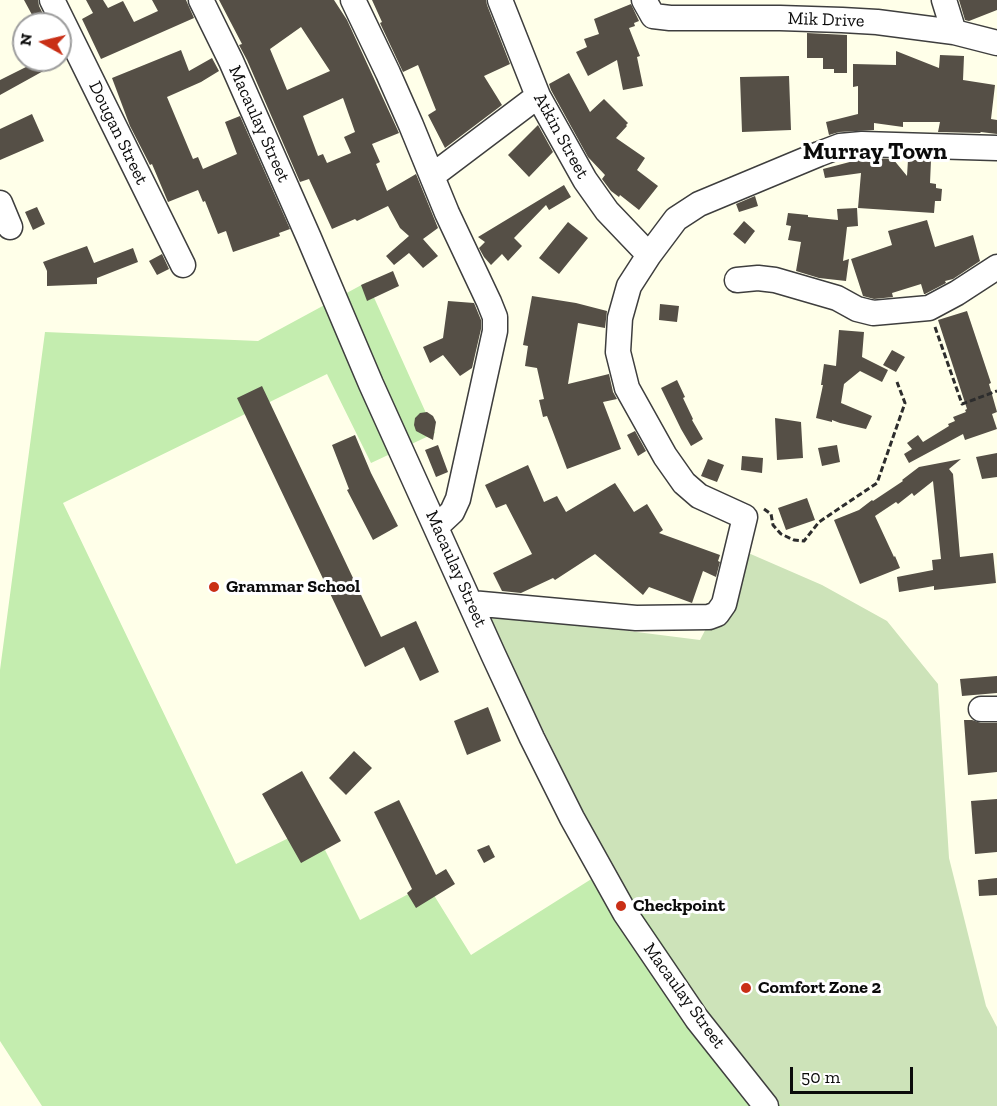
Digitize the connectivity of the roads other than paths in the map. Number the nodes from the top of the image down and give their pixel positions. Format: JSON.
{"nodes":[{"id":1,"x":52,"y":0,"type":"edge"},
{"id":2,"x":201,"y":0,"type":"edge"},
{"id":3,"x":353,"y":0,"type":"edge"},
{"id":4,"x":500,"y":0,"type":"edge"},
{"id":5,"x":944,"y":0,"type":"edge"},
{"id":6,"x":649,"y":8,"type":"edge"},
{"id":7,"x":776,"y":9,"type":"edge"},
{"id":8,"x":954,"y":32,"type":"junction"},
{"id":9,"x":997,"y":43,"type":"edge"},
{"id":10,"x":538,"y":96,"type":"junction"},
{"id":11,"x":997,"y":148,"type":"edge"},
{"id":12,"x":432,"y":176,"type":"junction"},
{"id":13,"x":0,"y":203,"type":"edge"},
{"id":14,"x":10,"y":226,"type":"dead end"},
{"id":15,"x":649,"y":255,"type":"junction"},
{"id":16,"x":183,"y":265,"type":"dead end"},
{"id":17,"x":997,"y":267,"type":"edge"},
{"id":18,"x":737,"y":280,"type":"dead end"},
{"id":19,"x":436,"y":526,"type":"junction"},
{"id":20,"x":471,"y":603,"type":"junction"},
{"id":21,"x":766,"y":1106,"type":"edge"}],
"edges":[{"from":1,"to":16,"type":"street","name":"Dougan Street"},
{"from":2,"to":19,"type":"street","name":"Macaulay Street"},
{"from":3,"to":12,"type":"street"},
{"from":4,"to":10,"type":"street","name":"Atkin Street"},
{"from":5,"to":8,"type":"street"},
{"from":6,"to":7,"type":"street","name":"Mik Drive"},
{"from":7,"to":8,"type":"street","name":"Mik Drive"},
{"from":8,"to":9,"type":"street","name":"Mik Drive"},
{"from":10,"to":12,"type":"street"},
{"from":10,"to":15,"type":"street","name":"Atkin Street"},
{"from":11,"to":15,"type":"street"},
{"from":12,"to":19,"type":"street"},
{"from":13,"to":14,"type":"street"},
{"from":15,"to":20,"type":"street"},
{"from":17,"to":18,"type":"street"},
{"from":19,"to":20,"type":"street","name":"Macaulay Street"},
{"from":20,"to":21,"type":"street","name":"Macaulay Street"}]}
